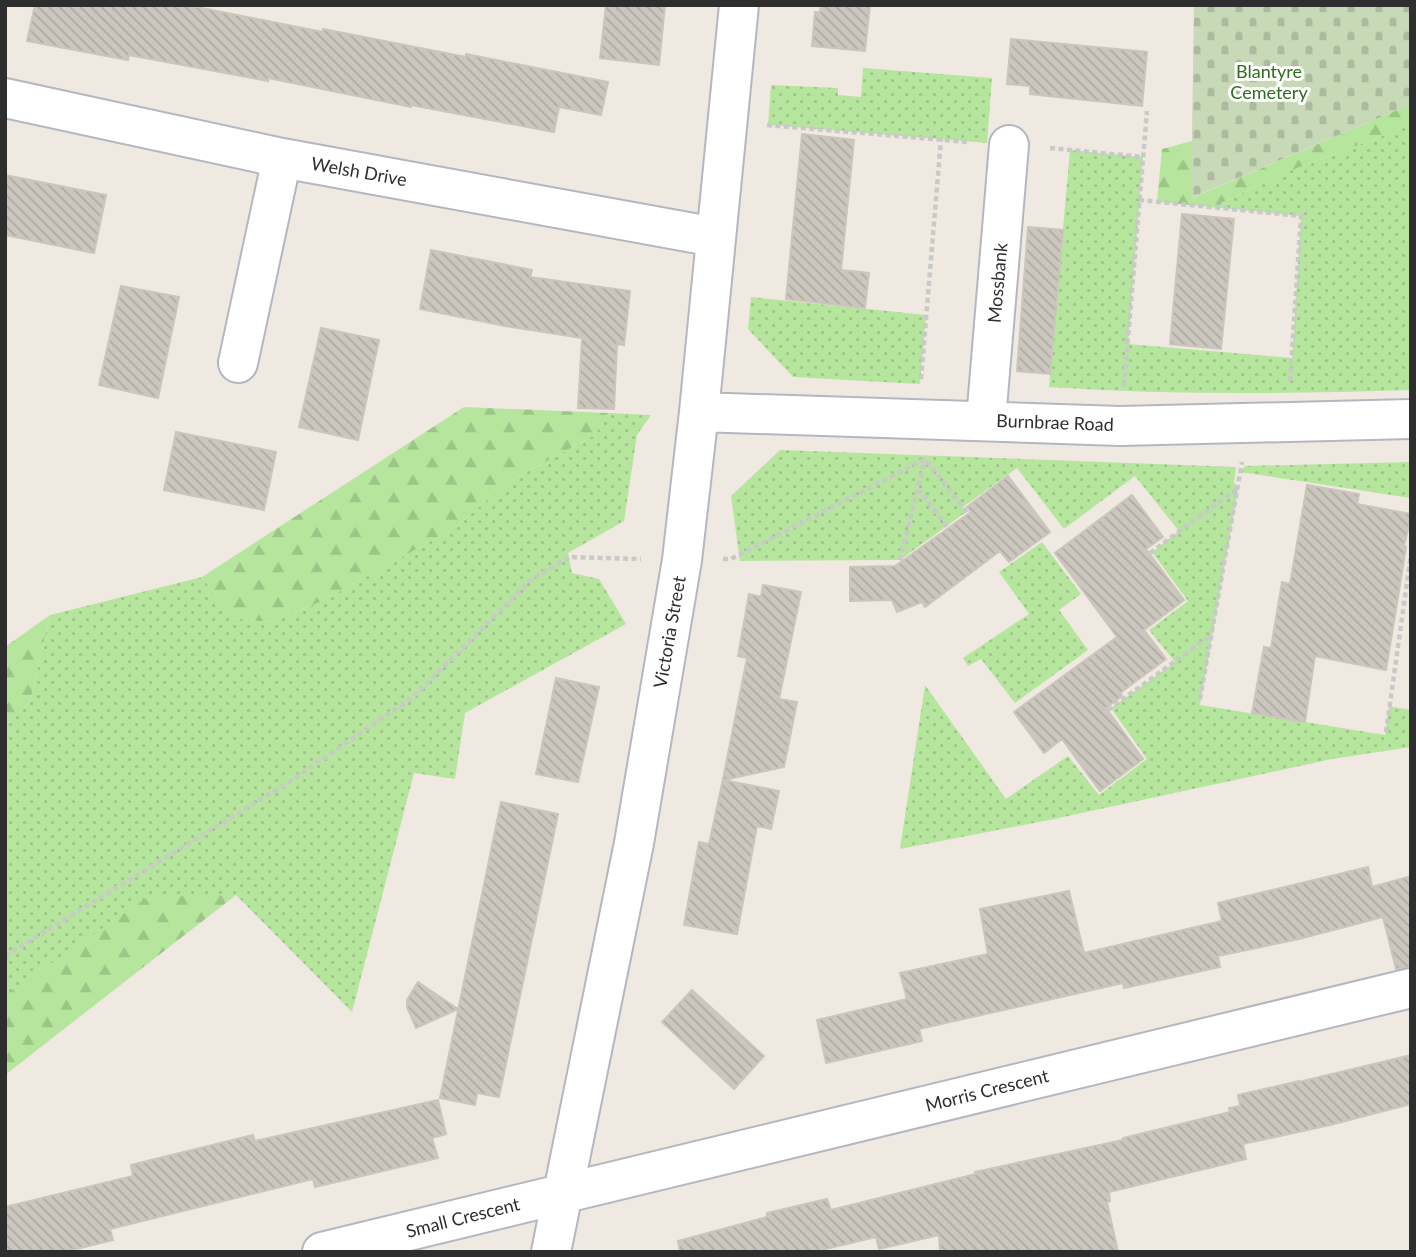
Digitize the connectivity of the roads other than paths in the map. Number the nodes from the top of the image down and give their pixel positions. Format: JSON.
{"nodes":[{"id":1,"x":739,"y":5,"type":"edge"},
{"id":2,"x":5,"y":98,"type":"edge"},
{"id":3,"x":1009,"y":145,"type":"road end"},
{"id":4,"x":282,"y":158,"type":"junction"},
{"id":5,"x":715,"y":237,"type":"junction"},
{"id":6,"x":238,"y":363,"type":"dead end"},
{"id":7,"x":699,"y":412,"type":"junction"},
{"id":8,"x":1411,"y":419,"type":"edge"},
{"id":9,"x":986,"y":421,"type":"junction"},
{"id":10,"x":1411,"y":988,"type":"edge"},
{"id":11,"x":563,"y":1194,"type":"junction"},
{"id":12,"x":322,"y":1252,"type":"edge"},
{"id":13,"x":551,"y":1252,"type":"edge"}],
"edges":[{"from":1,"to":5,"type":"street","name":"Victoria Street"},
{"from":2,"to":4,"type":"street","name":"Welsh Drive"},
{"from":3,"to":9,"type":"street","name":"Mossbank"},
{"from":4,"to":5,"type":"street","name":"Welsh Drive"},
{"from":4,"to":6,"type":"street"},
{"from":5,"to":7,"type":"street","name":"Victoria Street"},
{"from":7,"to":9,"type":"street","name":"Burnbrae Road"},
{"from":7,"to":11,"type":"street","name":"Victoria Street"},
{"from":8,"to":9,"type":"street","name":"Burnbrae Road"},
{"from":10,"to":11,"type":"street","name":"Morris Crescent"},
{"from":11,"to":12,"type":"street","name":"Small Crescent"},
{"from":11,"to":13,"type":"street","name":"Victoria Street"}]}
